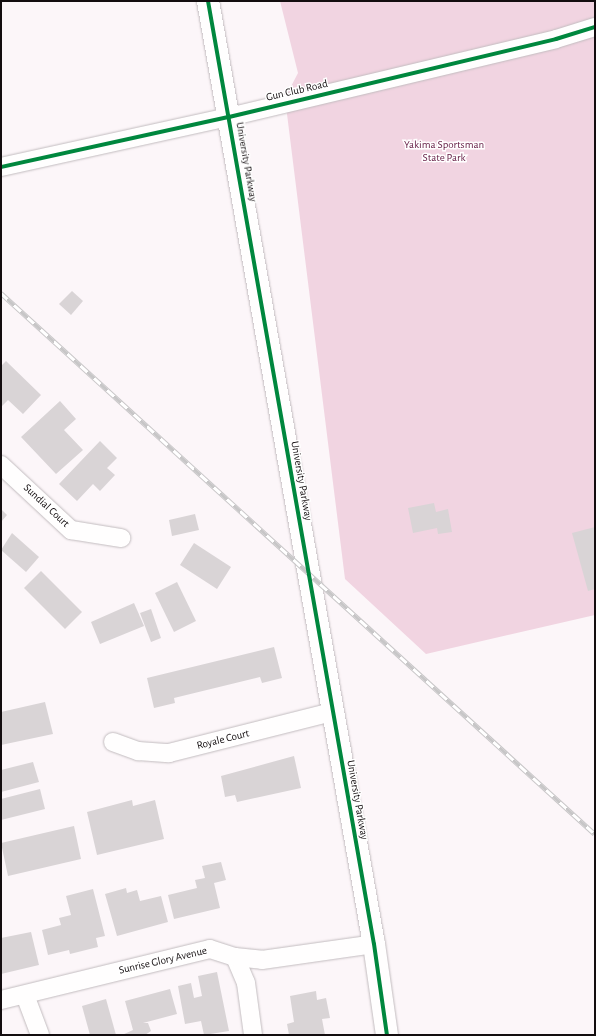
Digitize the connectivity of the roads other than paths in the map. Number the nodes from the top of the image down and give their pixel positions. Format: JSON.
{"nodes":[{"id":1,"x":208,"y":1,"type":"edge"},
{"id":2,"x":595,"y":27,"type":"edge"},
{"id":3,"x":595,"y":36,"type":"edge"},
{"id":4,"x":556,"y":39,"type":"junction"},
{"id":5,"x":229,"y":117,"type":"junction"},
{"id":6,"x":1,"y":167,"type":"edge"},
{"id":7,"x":1,"y":465,"type":"edge"},
{"id":8,"x":121,"y":538,"type":"dead end"},
{"id":9,"x":332,"y":712,"type":"junction"},
{"id":10,"x":113,"y":742,"type":"dead end"},
{"id":11,"x":374,"y":944,"type":"junction"},
{"id":12,"x":235,"y":957,"type":"junction"},
{"id":13,"x":24,"y":995,"type":"junction"},
{"id":14,"x":1,"y":1000,"type":"edge"},
{"id":15,"x":40,"y":1035,"type":"edge"},
{"id":16,"x":253,"y":1035,"type":"edge"},
{"id":17,"x":387,"y":1035,"type":"edge"}],
"edges":[{"from":1,"to":5,"type":"main road","name":"University Parkway"},
{"from":2,"to":4,"type":"street","name":"Gun Club Road"},
{"from":3,"to":4,"type":"street","name":"Gun Club Road"},
{"from":4,"to":5,"type":"street","name":"Gun Club Road"},
{"from":5,"to":6,"type":"street","name":"Gun Club Road"},
{"from":5,"to":9,"type":"main road","name":"University Parkway"},
{"from":7,"to":8,"type":"street","name":"Sundial Court"},
{"from":9,"to":10,"type":"street","name":"Royale Court"},
{"from":9,"to":11,"type":"main road","name":"University Parkway"},
{"from":11,"to":12,"type":"street","name":"Sunrise Glory Avenue"},
{"from":11,"to":17,"type":"main road","name":"University Parkway"},
{"from":12,"to":13,"type":"street","name":"Sunrise Glory Avenue"},
{"from":12,"to":16,"type":"street"},
{"from":13,"to":14,"type":"street","name":"Sunrise Glory Avenue"},
{"from":13,"to":15,"type":"street"}]}
